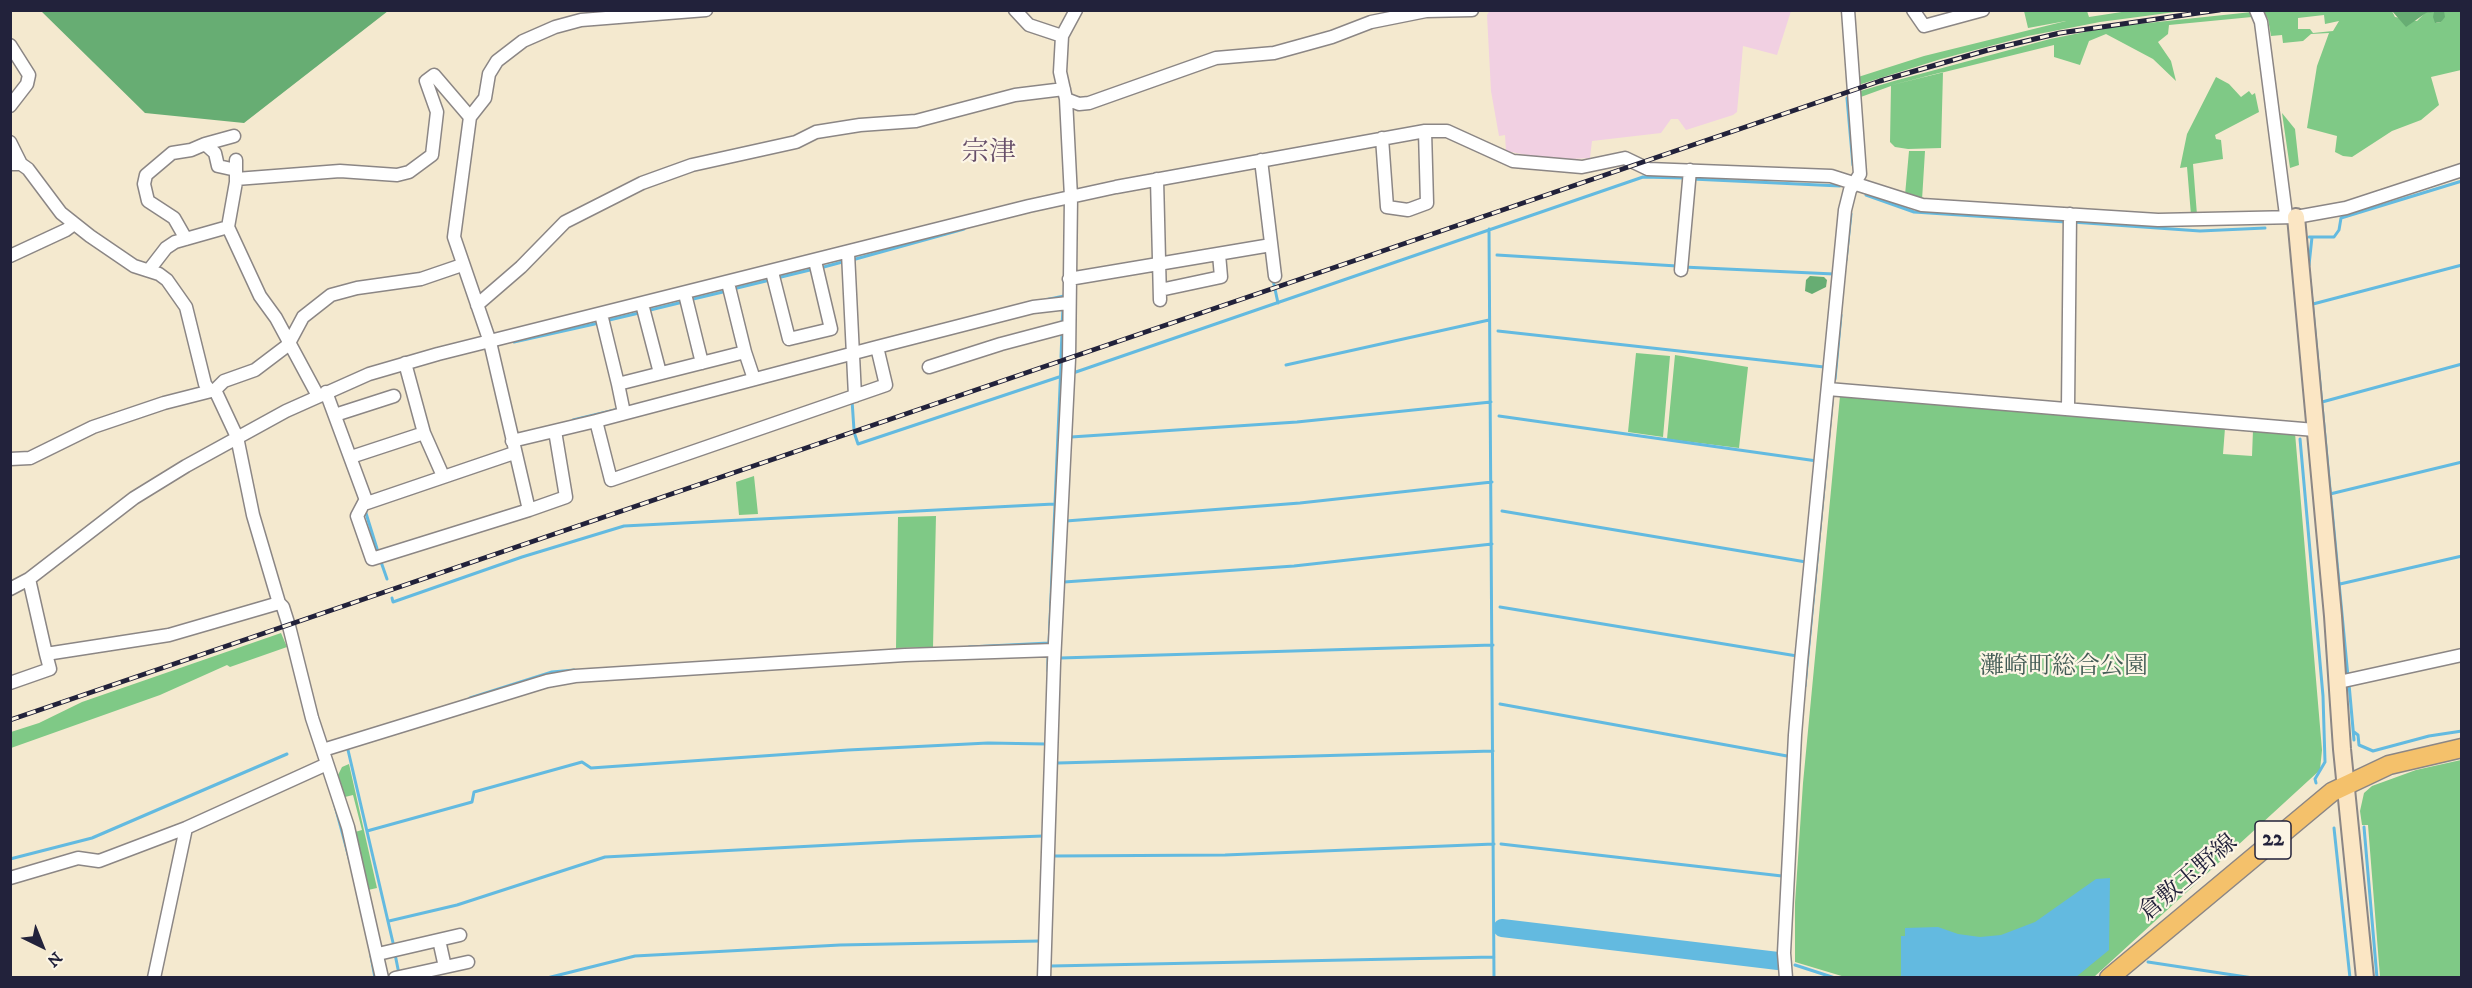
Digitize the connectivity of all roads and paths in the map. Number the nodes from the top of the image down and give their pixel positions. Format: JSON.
{"nodes":[{"id":1,"x":706,"y":10,"type":"edge"},
{"id":2,"x":1015,"y":10,"type":"edge"},
{"id":3,"x":1076,"y":10,"type":"edge"},
{"id":4,"x":1472,"y":10,"type":"edge"},
{"id":5,"x":1848,"y":10,"type":"edge"},
{"id":6,"x":1913,"y":10,"type":"edge"},
{"id":7,"x":1983,"y":10,"type":"edge"},
{"id":8,"x":2256,"y":10,"type":"edge"},
{"id":9,"x":1062,"y":36,"type":"junction"},
{"id":10,"x":10,"y":45,"type":"edge"},
{"id":11,"x":1065,"y":94,"type":"junction"},
{"id":12,"x":10,"y":106,"type":"edge"},
{"id":13,"x":470,"y":117,"type":"junction"},
{"id":14,"x":1425,"y":131,"type":"junction"},
{"id":15,"x":234,"y":136,"type":"dead end"},
{"id":16,"x":1382,"y":138,"type":"junction"},
{"id":17,"x":10,"y":142,"type":"edge"},
{"id":18,"x":205,"y":144,"type":"junction"},
{"id":19,"x":1261,"y":160,"type":"junction"},
{"id":20,"x":16,"y":164,"type":"edge"},
{"id":21,"x":236,"y":170,"type":"junction"},
{"id":22,"x":2462,"y":170,"type":"edge"},
{"id":23,"x":1689,"y":175,"type":"junction"},
{"id":24,"x":1157,"y":179,"type":"junction"},
{"id":25,"x":1855,"y":183,"type":"junction"},
{"id":26,"x":1071,"y":197,"type":"junction"},
{"id":27,"x":2291,"y":216,"type":"junction"},
{"id":28,"x":2070,"y":220,"type":"junction"},
{"id":29,"x":74,"y":224,"type":"junction"},
{"id":30,"x":228,"y":227,"type":"junction"},
{"id":31,"x":186,"y":239,"type":"junction"},
{"id":32,"x":1271,"y":245,"type":"junction"},
{"id":33,"x":1219,"y":254,"type":"junction"},
{"id":34,"x":10,"y":256,"type":"edge"},
{"id":35,"x":848,"y":258,"type":"junction"},
{"id":36,"x":1160,"y":263,"type":"junction"},
{"id":37,"x":462,"y":265,"type":"junction"},
{"id":38,"x":816,"y":266,"type":"junction"},
{"id":39,"x":1682,"y":268,"type":"dead end"},
{"id":40,"x":149,"y":270,"type":"junction"},
{"id":41,"x":1275,"y":276,"type":"dead end"},
{"id":42,"x":773,"y":277,"type":"junction"},
{"id":43,"x":1069,"y":279,"type":"junction"},
{"id":44,"x":730,"y":288,"type":"junction"},
{"id":45,"x":686,"y":299,"type":"junction"},
{"id":46,"x":1064,"y":302,"type":"junction"},
{"id":47,"x":477,"y":304,"type":"junction"},
{"id":48,"x":644,"y":309,"type":"junction"},
{"id":49,"x":603,"y":319,"type":"junction"},
{"id":50,"x":1064,"y":328,"type":"junction"},
{"id":51,"x":490,"y":342,"type":"junction"},
{"id":52,"x":288,"y":345,"type":"junction"},
{"id":53,"x":877,"y":347,"type":"junction"},
{"id":54,"x":745,"y":352,"type":"junction"},
{"id":55,"x":850,"y":355,"type":"junction"},
{"id":56,"x":405,"y":363,"type":"junction"},
{"id":57,"x":702,"y":363,"type":"junction"},
{"id":58,"x":929,"y":367,"type":"dead end"},
{"id":59,"x":660,"y":373,"type":"junction"},
{"id":60,"x":753,"y":376,"type":"junction"},
{"id":61,"x":618,"y":384,"type":"junction"},
{"id":62,"x":1828,"y":389,"type":"junction"},
{"id":63,"x":213,"y":391,"type":"junction"},
{"id":64,"x":322,"y":394,"type":"junction"},
{"id":65,"x":394,"y":396,"type":"dead end"},
{"id":66,"x":854,"y":400,"type":"junction"},
{"id":67,"x":2068,"y":408,"type":"junction"},
{"id":68,"x":623,"y":409,"type":"junction"},
{"id":69,"x":335,"y":416,"type":"junction"},
{"id":70,"x":596,"y":421,"type":"junction"},
{"id":71,"x":2315,"y":430,"type":"junction"},
{"id":72,"x":555,"y":431,"type":"junction"},
{"id":73,"x":424,"y":433,"type":"junction"},
{"id":74,"x":237,"y":437,"type":"junction"},
{"id":75,"x":513,"y":447,"type":"junction"},
{"id":76,"x":351,"y":457,"type":"junction"},
{"id":77,"x":10,"y":459,"type":"edge"},
{"id":78,"x":443,"y":476,"type":"junction"},
{"id":79,"x":363,"y":502,"type":"junction"},
{"id":80,"x":529,"y":510,"type":"junction"},
{"id":81,"x":29,"y":579,"type":"junction"},
{"id":82,"x":10,"y":589,"type":"edge"},
{"id":83,"x":279,"y":603,"type":"junction"},
{"id":84,"x":1051,"y":650,"type":"junction"},
{"id":85,"x":46,"y":654,"type":"junction"},
{"id":86,"x":2462,"y":655,"type":"edge"},
{"id":87,"x":2345,"y":681,"type":"junction"},
{"id":88,"x":10,"y":682,"type":"edge"},
{"id":89,"x":2462,"y":748,"type":"edge"},
{"id":90,"x":323,"y":750,"type":"junction"},
{"id":91,"x":327,"y":764,"type":"junction"},
{"id":92,"x":2346,"y":783,"type":"junction"},
{"id":93,"x":186,"y":828,"type":"junction"},
{"id":94,"x":10,"y":878,"type":"edge"},
{"id":95,"x":460,"y":935,"type":"dead end"},
{"id":96,"x":439,"y":940,"type":"junction"},
{"id":97,"x":378,"y":954,"type":"junction"},
{"id":98,"x":468,"y":962,"type":"dead end"},
{"id":99,"x":445,"y":967,"type":"junction"},
{"id":100,"x":398,"y":977,"type":"edge"},
{"id":101,"x":154,"y":978,"type":"edge"},
{"id":102,"x":382,"y":978,"type":"edge"},
{"id":103,"x":1044,"y":978,"type":"edge"},
{"id":104,"x":1786,"y":978,"type":"edge"},
{"id":105,"x":2109,"y":978,"type":"edge"},
{"id":106,"x":2365,"y":978,"type":"edge"}],
"edges":[{"from":1,"to":13,"type":"street"},
{"from":2,"to":9,"type":"street"},
{"from":3,"to":9,"type":"street"},
{"from":4,"to":11,"type":"street"},
{"from":5,"to":25,"type":"street"},
{"from":6,"to":7,"type":"street"},
{"from":8,"to":27,"type":"street"},
{"from":9,"to":11,"type":"street"},
{"from":10,"to":12,"type":"street"},
{"from":11,"to":26,"type":"street"},
{"from":11,"to":47,"type":"street"},
{"from":13,"to":21,"type":"street"},
{"from":13,"to":37,"type":"street"},
{"from":14,"to":16,"type":"street"},
{"from":14,"to":16,"type":"street"},
{"from":14,"to":23,"type":"street"},
{"from":15,"to":18,"type":"street"},
{"from":16,"to":19,"type":"street"},
{"from":17,"to":20,"type":"street"},
{"from":18,"to":21,"type":"street"},
{"from":18,"to":31,"type":"street"},
{"from":19,"to":24,"type":"street"},
{"from":19,"to":32,"type":"street"},
{"from":20,"to":29,"type":"street"},
{"from":21,"to":30,"type":"street"},
{"from":22,"to":27,"type":"street"},
{"from":23,"to":25,"type":"street"},
{"from":23,"to":39,"type":"street"},
{"from":24,"to":26,"type":"street"},
{"from":24,"to":36,"type":"street"},
{"from":25,"to":28,"type":"street"},
{"from":25,"to":62,"type":"street"},
{"from":26,"to":35,"type":"street"},
{"from":26,"to":43,"type":"street"},
{"from":27,"to":28,"type":"street"},
{"from":27,"to":71,"type":"street"},
{"from":28,"to":67,"type":"street"},
{"from":29,"to":34,"type":"street"},
{"from":29,"to":40,"type":"street"},
{"from":30,"to":31,"type":"street"},
{"from":30,"to":52,"type":"street"},
{"from":31,"to":40,"type":"street"},
{"from":32,"to":33,"type":"street"},
{"from":32,"to":41,"type":"street"},
{"from":33,"to":36,"type":"street"},
{"from":33,"to":36,"type":"street"},
{"from":35,"to":38,"type":"street"},
{"from":35,"to":55,"type":"street"},
{"from":36,"to":43,"type":"street"},
{"from":37,"to":47,"type":"street"},
{"from":37,"to":52,"type":"street"},
{"from":38,"to":42,"type":"street"},
{"from":38,"to":42,"type":"street"},
{"from":40,"to":63,"type":"street"},
{"from":42,"to":44,"type":"street"},
{"from":43,"to":46,"type":"street"},
{"from":44,"to":45,"type":"street"},
{"from":44,"to":54,"type":"street"},
{"from":45,"to":48,"type":"street"},
{"from":45,"to":57,"type":"street"},
{"from":46,"to":50,"type":"street"},
{"from":46,"to":53,"type":"street"},
{"from":47,"to":51,"type":"street"},
{"from":48,"to":49,"type":"street"},
{"from":48,"to":59,"type":"street"},
{"from":49,"to":51,"type":"street"},
{"from":49,"to":61,"type":"street"},
{"from":50,"to":58,"type":"street"},
{"from":50,"to":84,"type":"street"},
{"from":51,"to":56,"type":"street"},
{"from":51,"to":75,"type":"street"},
{"from":52,"to":63,"type":"street"},
{"from":52,"to":64,"type":"street"},
{"from":53,"to":55,"type":"street"},
{"from":53,"to":66,"type":"street"},
{"from":54,"to":57,"type":"street"},
{"from":54,"to":60,"type":"street"},
{"from":55,"to":60,"type":"street"},
{"from":55,"to":66,"type":"street"},
{"from":56,"to":64,"type":"street"},
{"from":56,"to":73,"type":"street"},
{"from":57,"to":59,"type":"street"},
{"from":59,"to":61,"type":"street"},
{"from":60,"to":68,"type":"street"},
{"from":61,"to":68,"type":"street"},
{"from":62,"to":67,"type":"street"},
{"from":62,"to":104,"type":"street"},
{"from":63,"to":74,"type":"street"},
{"from":63,"to":77,"type":"street"},
{"from":64,"to":69,"type":"street"},
{"from":64,"to":74,"type":"street"},
{"from":65,"to":69,"type":"street"},
{"from":66,"to":70,"type":"street"},
{"from":67,"to":71,"type":"street"},
{"from":68,"to":70,"type":"street"},
{"from":69,"to":76,"type":"street"},
{"from":70,"to":72,"type":"street"},
{"from":71,"to":87,"type":"street"},
{"from":72,"to":75,"type":"street"},
{"from":72,"to":80,"type":"street"},
{"from":73,"to":76,"type":"street"},
{"from":73,"to":78,"type":"street"},
{"from":74,"to":81,"type":"street"},
{"from":74,"to":83,"type":"street"},
{"from":75,"to":78,"type":"street"},
{"from":75,"to":80,"type":"street"},
{"from":76,"to":79,"type":"street"},
{"from":78,"to":79,"type":"street"},
{"from":79,"to":80,"type":"street"},
{"from":81,"to":82,"type":"street"},
{"from":81,"to":85,"type":"street"},
{"from":83,"to":85,"type":"street"},
{"from":83,"to":90,"type":"street"},
{"from":84,"to":90,"type":"street"},
{"from":84,"to":103,"type":"street"},
{"from":85,"to":88,"type":"street"},
{"from":86,"to":87,"type":"street"},
{"from":87,"to":92,"type":"street"},
{"from":89,"to":92,"type":"main road","name":"倉敷玉野線","number":"22"},
{"from":90,"to":91,"type":"street"},
{"from":91,"to":93,"type":"street"},
{"from":91,"to":97,"type":"street"},
{"from":92,"to":105,"type":"main road","name":"倉敷玉野線","number":"22"},
{"from":92,"to":106,"type":"street"},
{"from":93,"to":94,"type":"street"},
{"from":93,"to":101,"type":"street"},
{"from":95,"to":96,"type":"street"},
{"from":96,"to":97,"type":"street"},
{"from":96,"to":99,"type":"street"},
{"from":97,"to":102,"type":"street"},
{"from":98,"to":99,"type":"street"},
{"from":99,"to":100,"type":"street"}]}
